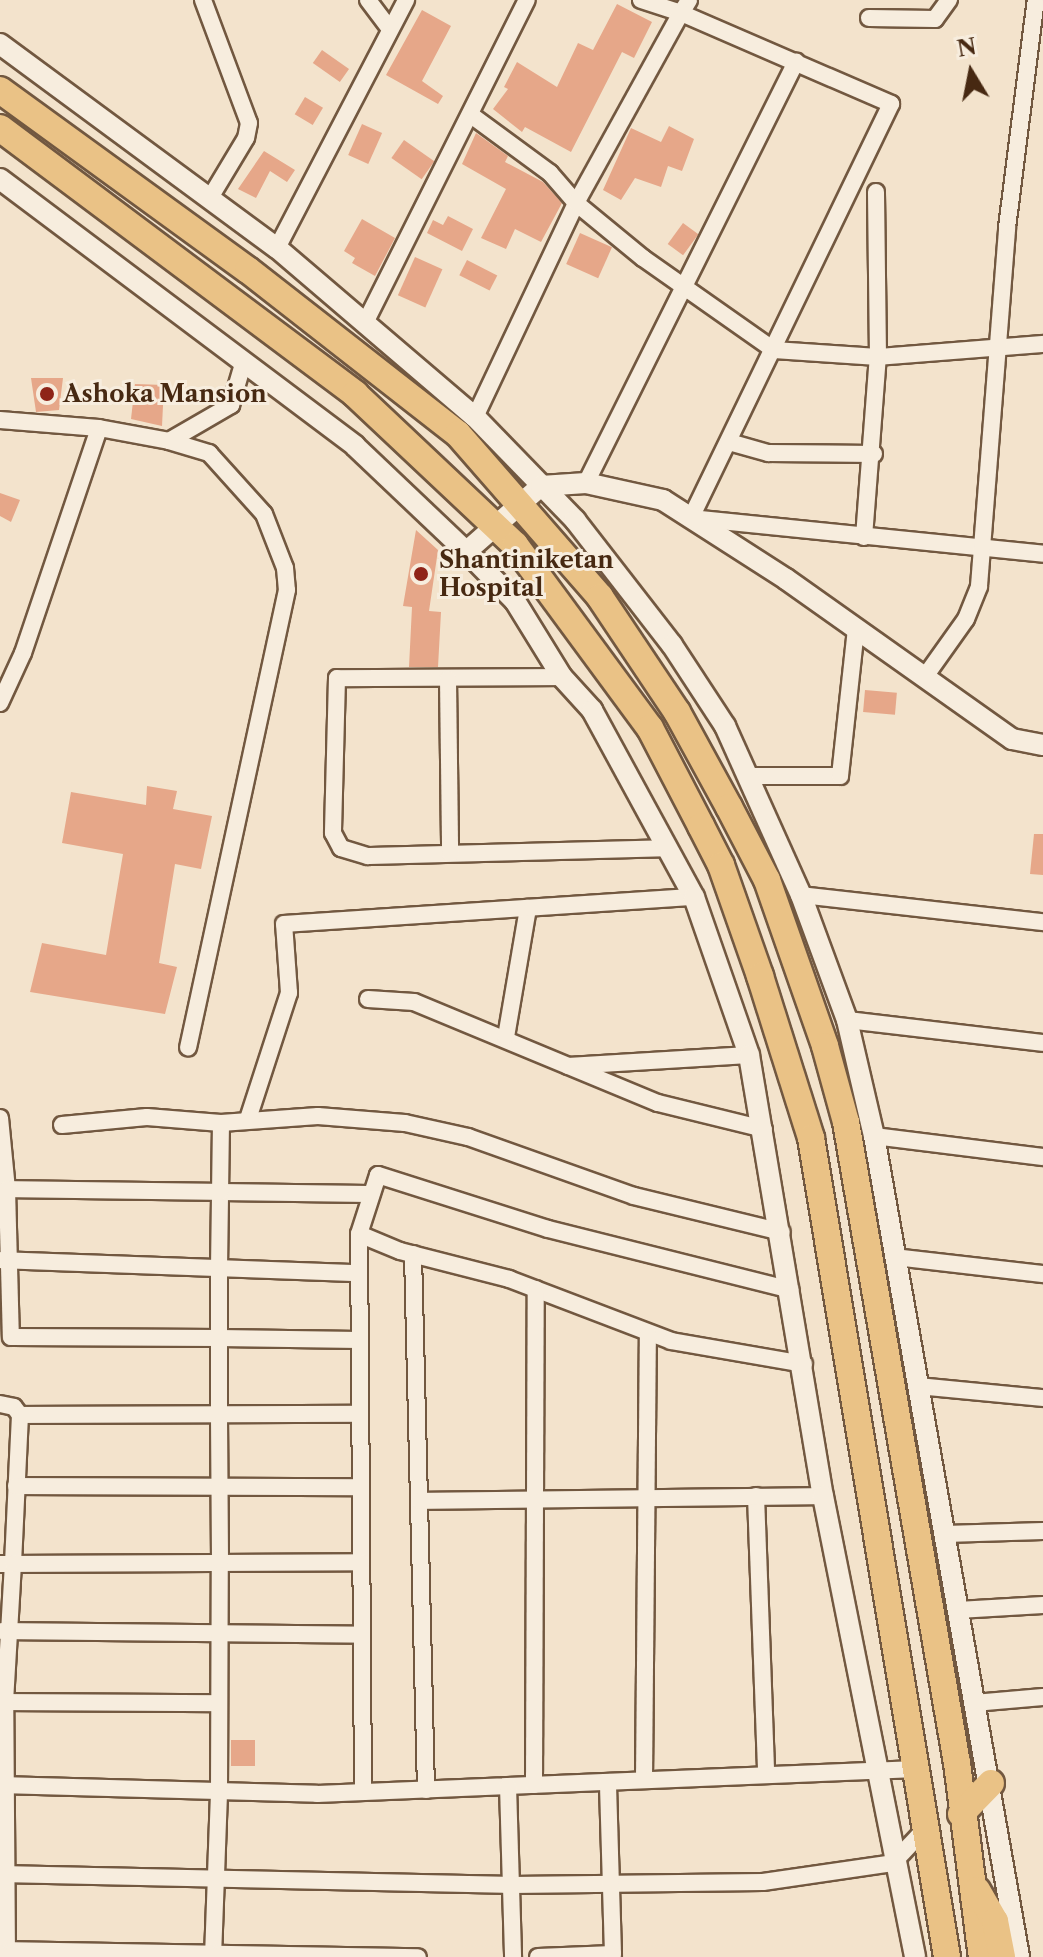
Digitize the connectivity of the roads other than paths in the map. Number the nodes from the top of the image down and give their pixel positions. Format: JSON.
{"nodes":[{"id":1,"x":203,"y":0,"type":"edge"},
{"id":2,"x":368,"y":0,"type":"edge"},
{"id":3,"x":406,"y":0,"type":"edge"},
{"id":4,"x":527,"y":0,"type":"edge"},
{"id":5,"x":641,"y":0,"type":"edge"},
{"id":6,"x":949,"y":0,"type":"edge"},
{"id":7,"x":1036,"y":0,"type":"edge"},
{"id":8,"x":685,"y":7,"type":"edge"},
{"id":9,"x":869,"y":18,"type":"dead end"},
{"id":10,"x":390,"y":29,"type":"junction"},
{"id":11,"x":0,"y":44,"type":"edge"},
{"id":12,"x":796,"y":61,"type":"junction"},
{"id":13,"x":0,"y":90,"type":"edge"},
{"id":14,"x":471,"y":115,"type":"junction"},
{"id":15,"x":0,"y":128,"type":"edge"},
{"id":16,"x":0,"y":179,"type":"edge"},
{"id":17,"x":876,"y":192,"type":"dead end"},
{"id":18,"x":210,"y":198,"type":"junction"},
{"id":19,"x":576,"y":203,"type":"junction"},
{"id":20,"x":277,"y":248,"type":"junction"},
{"id":21,"x":686,"y":290,"type":"junction"},
{"id":22,"x":365,"y":323,"type":"junction"},
{"id":23,"x":1043,"y":344,"type":"edge"},
{"id":24,"x":997,"y":347,"type":"junction"},
{"id":25,"x":774,"y":350,"type":"junction"},
{"id":26,"x":878,"y":357,"type":"junction"},
{"id":27,"x":243,"y":364,"type":"junction"},
{"id":28,"x":475,"y":417,"type":"junction"},
{"id":29,"x":0,"y":420,"type":"edge"},
{"id":30,"x":99,"y":428,"type":"junction"},
{"id":31,"x":169,"y":441,"type":"junction"},
{"id":32,"x":729,"y":442,"type":"junction"},
{"id":33,"x":874,"y":454,"type":"junction"},
{"id":34,"x":586,"y":483,"type":"junction"},
{"id":35,"x":541,"y":486,"type":"junction"},
{"id":36,"x":521,"y":504,"type":"junction"},
{"id":37,"x":691,"y":518,"type":"junction"},
{"id":38,"x":495,"y":526,"type":"junction"},
{"id":39,"x":864,"y":537,"type":"junction"},
{"id":40,"x":467,"y":551,"type":"junction"},
{"id":41,"x":984,"y":551,"type":"junction"},
{"id":42,"x":1043,"y":554,"type":"edge"},
{"id":43,"x":856,"y":629,"type":"junction"},
{"id":44,"x":562,"y":677,"type":"junction"},
{"id":45,"x":924,"y":678,"type":"junction"},
{"id":46,"x":448,"y":679,"type":"junction"},
{"id":47,"x":0,"y":703,"type":"edge"},
{"id":48,"x":1043,"y":745,"type":"edge"},
{"id":49,"x":751,"y":776,"type":"junction"},
{"id":50,"x":666,"y":848,"type":"junction"},
{"id":51,"x":450,"y":853,"type":"junction"},
{"id":52,"x":801,"y":895,"type":"junction"},
{"id":53,"x":694,"y":897,"type":"junction"},
{"id":54,"x":528,"y":908,"type":"junction"},
{"id":55,"x":1043,"y":922,"type":"edge"},
{"id":56,"x":368,"y":999,"type":"dead end"},
{"id":57,"x":847,"y":1020,"type":"junction"},
{"id":58,"x":506,"y":1037,"type":"junction"},
{"id":59,"x":1043,"y":1043,"type":"edge"},
{"id":60,"x":188,"y":1047,"type":"dead end"},
{"id":61,"x":749,"y":1055,"type":"junction"},
{"id":62,"x":559,"y":1066,"type":"junction"},
{"id":63,"x":248,"y":1119,"type":"junction"},
{"id":64,"x":221,"y":1123,"type":"junction"},
{"id":65,"x":62,"y":1125,"type":"dead end"},
{"id":66,"x":1,"y":1128,"type":"edge"},
{"id":67,"x":764,"y":1129,"type":"junction"},
{"id":68,"x":874,"y":1136,"type":"junction"},
{"id":69,"x":1043,"y":1157,"type":"edge"},
{"id":70,"x":3,"y":1189,"type":"edge"},
{"id":71,"x":220,"y":1192,"type":"junction"},
{"id":72,"x":369,"y":1194,"type":"junction"},
{"id":73,"x":782,"y":1232,"type":"junction"},
{"id":74,"x":359,"y":1234,"type":"junction"},
{"id":75,"x":413,"y":1254,"type":"junction"},
{"id":76,"x":895,"y":1257,"type":"junction"},
{"id":77,"x":5,"y":1260,"type":"edge"},
{"id":78,"x":219,"y":1268,"type":"junction"},
{"id":79,"x":358,"y":1273,"type":"junction"},
{"id":80,"x":1043,"y":1274,"type":"edge"},
{"id":81,"x":536,"y":1289,"type":"junction"},
{"id":82,"x":790,"y":1290,"type":"junction"},
{"id":83,"x":648,"y":1333,"type":"junction"},
{"id":84,"x":5,"y":1337,"type":"edge"},
{"id":85,"x":219,"y":1338,"type":"junction"},
{"id":86,"x":359,"y":1340,"type":"junction"},
{"id":87,"x":804,"y":1364,"type":"junction"},
{"id":88,"x":918,"y":1386,"type":"junction"},
{"id":89,"x":1043,"y":1398,"type":"edge"},
{"id":90,"x":0,"y":1404,"type":"edge"},
{"id":91,"x":219,"y":1410,"type":"junction"},
{"id":92,"x":360,"y":1414,"type":"junction"},
{"id":93,"x":20,"y":1415,"type":"junction"},
{"id":94,"x":16,"y":1486,"type":"junction"},
{"id":95,"x":220,"y":1486,"type":"junction"},
{"id":96,"x":360,"y":1487,"type":"junction"},
{"id":97,"x":756,"y":1496,"type":"junction"},
{"id":98,"x":823,"y":1496,"type":"junction"},
{"id":99,"x":646,"y":1497,"type":"junction"},
{"id":100,"x":536,"y":1499,"type":"junction"},
{"id":101,"x":420,"y":1501,"type":"junction"},
{"id":102,"x":1043,"y":1531,"type":"edge"},
{"id":103,"x":945,"y":1534,"type":"junction"},
{"id":104,"x":220,"y":1560,"type":"junction"},
{"id":105,"x":361,"y":1562,"type":"junction"},
{"id":106,"x":7,"y":1564,"type":"edge"},
{"id":107,"x":1043,"y":1605,"type":"edge"},
{"id":108,"x":958,"y":1610,"type":"junction"},
{"id":109,"x":4,"y":1631,"type":"edge"},
{"id":110,"x":219,"y":1631,"type":"junction"},
{"id":111,"x":362,"y":1635,"type":"junction"},
{"id":112,"x":1043,"y":1697,"type":"edge"},
{"id":113,"x":3,"y":1702,"type":"edge"},
{"id":114,"x":219,"y":1703,"type":"junction"},
{"id":115,"x":974,"y":1703,"type":"junction"},
{"id":116,"x":916,"y":1769,"type":"junction"},
{"id":117,"x":876,"y":1771,"type":"junction"},
{"id":118,"x":766,"y":1775,"type":"junction"},
{"id":119,"x":644,"y":1780,"type":"junction"},
{"id":120,"x":608,"y":1782,"type":"junction"},
{"id":121,"x":991,"y":1783,"type":"junction"},
{"id":122,"x":3,"y":1785,"type":"edge"},
{"id":123,"x":534,"y":1785,"type":"junction"},
{"id":124,"x":508,"y":1786,"type":"junction"},
{"id":125,"x":426,"y":1790,"type":"junction"},
{"id":126,"x":219,"y":1791,"type":"junction"},
{"id":127,"x":363,"y":1792,"type":"junction"},
{"id":128,"x":961,"y":1814,"type":"junction"},
{"id":129,"x":927,"y":1827,"type":"junction"},
{"id":130,"x":893,"y":1863,"type":"junction"},
{"id":131,"x":4,"y":1874,"type":"edge"},
{"id":132,"x":969,"y":1877,"type":"junction"},
{"id":133,"x":934,"y":1879,"type":"junction"},
{"id":134,"x":216,"y":1880,"type":"junction"},
{"id":135,"x":512,"y":1885,"type":"junction"},
{"id":136,"x":611,"y":1885,"type":"junction"},
{"id":137,"x":5,"y":1952,"type":"edge"},
{"id":138,"x":213,"y":1956,"type":"edge"},
{"id":139,"x":418,"y":1957,"type":"edge"},
{"id":140,"x":513,"y":1957,"type":"edge"},
{"id":141,"x":538,"y":1957,"type":"edge"},
{"id":142,"x":915,"y":1957,"type":"edge"},
{"id":143,"x":933,"y":1957,"type":"edge"},
{"id":144,"x":947,"y":1957,"type":"edge"},
{"id":145,"x":982,"y":1957,"type":"edge"},
{"id":146,"x":1002,"y":1957,"type":"edge"},
{"id":147,"x":1019,"y":1957,"type":"edge"}],
"edges":[{"from":1,"to":18,"type":"street"},
{"from":2,"to":10,"type":"street"},
{"from":3,"to":10,"type":"street"},
{"from":4,"to":14,"type":"street"},
{"from":5,"to":8,"type":"street"},
{"from":6,"to":9,"type":"street"},
{"from":7,"to":24,"type":"street"},
{"from":8,"to":12,"type":"street"},
{"from":8,"to":19,"type":"street"},
{"from":10,"to":20,"type":"street"},
{"from":11,"to":18,"type":"street"},
{"from":12,"to":21,"type":"street"},
{"from":12,"to":25,"type":"street"},
{"from":13,"to":36,"type":"highway"},
{"from":14,"to":19,"type":"street"},
{"from":14,"to":22,"type":"street"},
{"from":15,"to":38,"type":"highway"},
{"from":16,"to":27,"type":"street"},
{"from":17,"to":26,"type":"street"},
{"from":18,"to":20,"type":"street"},
{"from":19,"to":21,"type":"street"},
{"from":19,"to":28,"type":"street"},
{"from":20,"to":22,"type":"street"},
{"from":21,"to":25,"type":"street"},
{"from":21,"to":34,"type":"street"},
{"from":22,"to":28,"type":"street"},
{"from":23,"to":24,"type":"street"},
{"from":24,"to":26,"type":"street"},
{"from":24,"to":41,"type":"street"},
{"from":25,"to":26,"type":"street"},
{"from":25,"to":32,"type":"street"},
{"from":26,"to":33,"type":"street"},
{"from":27,"to":31,"type":"street"},
{"from":27,"to":40,"type":"street"},
{"from":28,"to":35,"type":"street"},
{"from":29,"to":30,"type":"street"},
{"from":30,"to":31,"type":"street"},
{"from":30,"to":47,"type":"street"},
{"from":31,"to":60,"type":"street"},
{"from":32,"to":33,"type":"street"},
{"from":32,"to":37,"type":"street"},
{"from":33,"to":39,"type":"street"},
{"from":34,"to":35,"type":"street"},
{"from":34,"to":37,"type":"street"},
{"from":35,"to":36,"type":"street"},
{"from":35,"to":49,"type":"street"},
{"from":36,"to":38,"type":"street"},
{"from":36,"to":128,"type":"highway"},
{"from":37,"to":39,"type":"street"},
{"from":37,"to":43,"type":"street"},
{"from":38,"to":40,"type":"street"},
{"from":38,"to":116,"type":"highway"},
{"from":39,"to":41,"type":"street"},
{"from":40,"to":44,"type":"street"},
{"from":41,"to":42,"type":"street"},
{"from":41,"to":45,"type":"street"},
{"from":43,"to":45,"type":"street"},
{"from":43,"to":49,"type":"street"},
{"from":44,"to":46,"type":"street"},
{"from":44,"to":50,"type":"street"},
{"from":45,"to":48,"type":"street"},
{"from":46,"to":51,"type":"street"},
{"from":46,"to":51,"type":"street"},
{"from":49,"to":52,"type":"street"},
{"from":50,"to":51,"type":"street"},
{"from":50,"to":53,"type":"street"},
{"from":52,"to":55,"type":"street"},
{"from":52,"to":57,"type":"street"},
{"from":53,"to":54,"type":"street"},
{"from":53,"to":61,"type":"street"},
{"from":54,"to":58,"type":"street"},
{"from":54,"to":63,"type":"street"},
{"from":56,"to":58,"type":"street"},
{"from":57,"to":59,"type":"street"},
{"from":57,"to":68,"type":"street"},
{"from":58,"to":62,"type":"street"},
{"from":61,"to":62,"type":"street"},
{"from":61,"to":67,"type":"street"},
{"from":62,"to":67,"type":"street"},
{"from":63,"to":64,"type":"street"},
{"from":63,"to":73,"type":"street"},
{"from":64,"to":65,"type":"street"},
{"from":64,"to":71,"type":"street"},
{"from":66,"to":70,"type":"street"},
{"from":67,"to":73,"type":"street"},
{"from":68,"to":69,"type":"street"},
{"from":68,"to":76,"type":"street"},
{"from":70,"to":71,"type":"street"},
{"from":70,"to":77,"type":"street"},
{"from":71,"to":72,"type":"street"},
{"from":71,"to":78,"type":"street"},
{"from":72,"to":74,"type":"street"},
{"from":72,"to":82,"type":"street"},
{"from":73,"to":82,"type":"street"},
{"from":74,"to":75,"type":"street"},
{"from":74,"to":79,"type":"street"},
{"from":75,"to":81,"type":"street"},
{"from":75,"to":101,"type":"street"},
{"from":76,"to":80,"type":"street"},
{"from":76,"to":88,"type":"street"},
{"from":77,"to":78,"type":"street"},
{"from":77,"to":84,"type":"street"},
{"from":78,"to":79,"type":"street"},
{"from":78,"to":85,"type":"street"},
{"from":79,"to":86,"type":"street"},
{"from":81,"to":83,"type":"street"},
{"from":81,"to":100,"type":"street"},
{"from":82,"to":87,"type":"street"},
{"from":83,"to":87,"type":"street"},
{"from":83,"to":99,"type":"street"},
{"from":84,"to":85,"type":"street"},
{"from":85,"to":86,"type":"street"},
{"from":85,"to":91,"type":"street"},
{"from":86,"to":92,"type":"street"},
{"from":87,"to":98,"type":"street"},
{"from":88,"to":89,"type":"street"},
{"from":88,"to":103,"type":"street"},
{"from":90,"to":93,"type":"street"},
{"from":91,"to":92,"type":"street"},
{"from":91,"to":93,"type":"street"},
{"from":91,"to":95,"type":"street"},
{"from":92,"to":96,"type":"street"},
{"from":93,"to":94,"type":"street"},
{"from":94,"to":95,"type":"street"},
{"from":94,"to":106,"type":"street"},
{"from":95,"to":96,"type":"street"},
{"from":95,"to":104,"type":"street"},
{"from":96,"to":105,"type":"street"},
{"from":97,"to":98,"type":"street"},
{"from":97,"to":99,"type":"street"},
{"from":97,"to":118,"type":"street"},
{"from":98,"to":117,"type":"street"},
{"from":99,"to":100,"type":"street"},
{"from":99,"to":119,"type":"street"},
{"from":100,"to":101,"type":"street"},
{"from":100,"to":123,"type":"street"},
{"from":101,"to":125,"type":"street"},
{"from":102,"to":103,"type":"street"},
{"from":103,"to":108,"type":"street"},
{"from":104,"to":105,"type":"street"},
{"from":104,"to":106,"type":"street"},
{"from":104,"to":110,"type":"street"},
{"from":105,"to":111,"type":"street"},
{"from":106,"to":109,"type":"street"},
{"from":107,"to":108,"type":"street"},
{"from":108,"to":115,"type":"street"},
{"from":109,"to":110,"type":"street"},
{"from":109,"to":113,"type":"street"},
{"from":110,"to":111,"type":"street"},
{"from":110,"to":114,"type":"street"},
{"from":111,"to":127,"type":"street"},
{"from":112,"to":115,"type":"street"},
{"from":113,"to":114,"type":"street"},
{"from":113,"to":122,"type":"street"},
{"from":114,"to":126,"type":"street"},
{"from":115,"to":121,"type":"street"},
{"from":116,"to":117,"type":"street"},
{"from":116,"to":129,"type":"highway"},
{"from":117,"to":118,"type":"street"},
{"from":117,"to":130,"type":"street"},
{"from":118,"to":119,"type":"street"},
{"from":119,"to":120,"type":"street"},
{"from":120,"to":123,"type":"street"},
{"from":120,"to":136,"type":"street"},
{"from":121,"to":128,"type":"highway"},
{"from":121,"to":147,"type":"street"},
{"from":122,"to":126,"type":"street"},
{"from":122,"to":131,"type":"street"},
{"from":123,"to":124,"type":"street"},
{"from":124,"to":125,"type":"street"},
{"from":124,"to":135,"type":"street"},
{"from":125,"to":127,"type":"street"},
{"from":126,"to":127,"type":"street"},
{"from":126,"to":134,"type":"street"},
{"from":128,"to":132,"type":"highway"},
{"from":129,"to":130,"type":"street"},
{"from":129,"to":133,"type":"highway"},
{"from":130,"to":136,"type":"street"},
{"from":130,"to":142,"type":"street"},
{"from":131,"to":134,"type":"street"},
{"from":131,"to":137,"type":"street"},
{"from":132,"to":145,"type":"highway"},
{"from":132,"to":146,"type":"highway"},
{"from":133,"to":143,"type":"highway"},
{"from":133,"to":144,"type":"highway"},
{"from":134,"to":135,"type":"street"},
{"from":134,"to":138,"type":"street"},
{"from":135,"to":136,"type":"street"},
{"from":135,"to":140,"type":"street"},
{"from":136,"to":141,"type":"street"},
{"from":137,"to":138,"type":"street"},
{"from":138,"to":139,"type":"street"}]}
